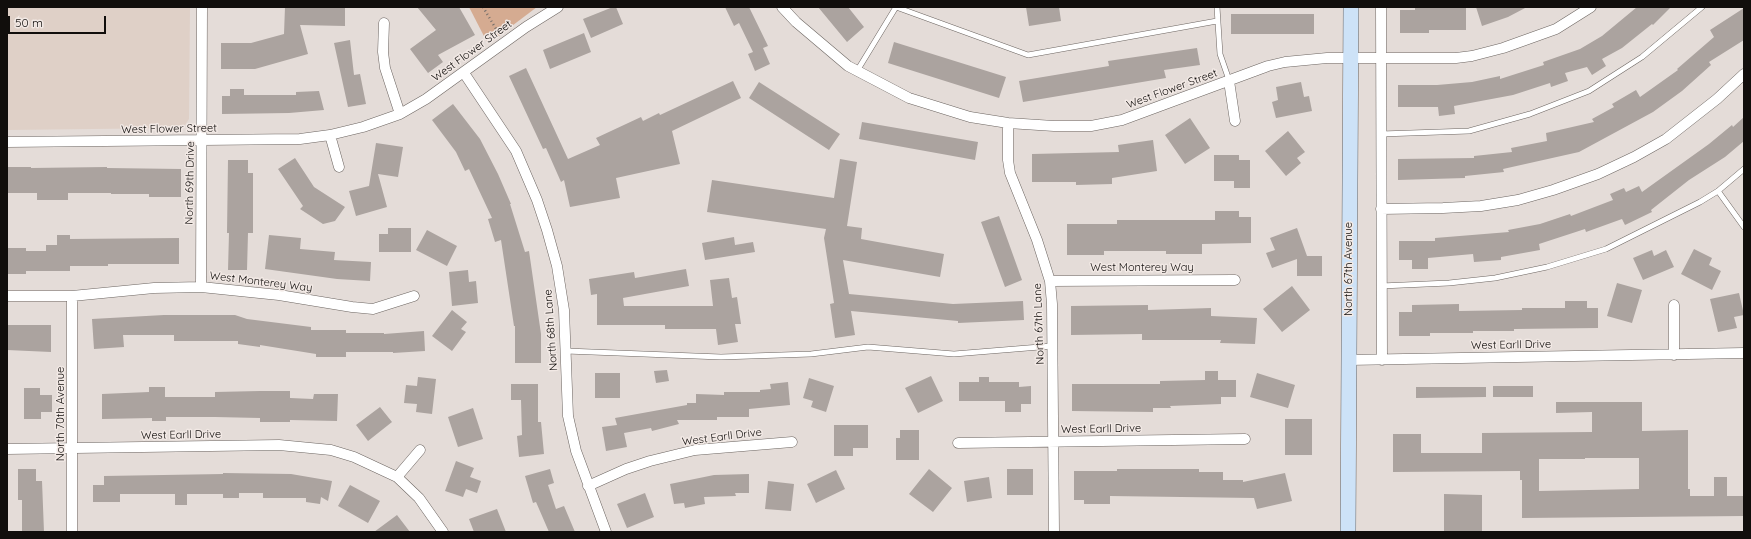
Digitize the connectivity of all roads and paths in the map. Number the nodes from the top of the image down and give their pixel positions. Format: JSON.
{"nodes":[{"id":1,"x":202,"y":7,"type":"edge"},
{"id":2,"x":483,"y":7,"type":"edge"},
{"id":3,"x":558,"y":7,"type":"edge"},
{"id":4,"x":782,"y":7,"type":"edge"},
{"id":5,"x":896,"y":7,"type":"edge"},
{"id":6,"x":1216,"y":7,"type":"edge"},
{"id":7,"x":1351,"y":7,"type":"edge"},
{"id":8,"x":1381,"y":7,"type":"edge"},
{"id":9,"x":1591,"y":7,"type":"edge"},
{"id":10,"x":1702,"y":7,"type":"edge"},
{"id":11,"x":1218,"y":21,"type":"junction"},
{"id":12,"x":384,"y":23,"type":"dead end"},
{"id":13,"x":499,"y":35,"type":"dead end"},
{"id":14,"x":1350,"y":58,"type":"junction"},
{"id":15,"x":1381,"y":59,"type":"junction"},
{"id":16,"x":856,"y":71,"type":"junction"},
{"id":17,"x":464,"y":73,"type":"junction"},
{"id":18,"x":1744,"y":74,"type":"edge"},
{"id":19,"x":1229,"y":80,"type":"junction"},
{"id":20,"x":400,"y":114,"type":"junction"},
{"id":21,"x":1236,"y":121,"type":"dead end"},
{"id":22,"x":1008,"y":123,"type":"junction"},
{"id":23,"x":1381,"y":134,"type":"junction"},
{"id":24,"x":330,"y":135,"type":"junction"},
{"id":25,"x":202,"y":140,"type":"junction"},
{"id":26,"x":7,"y":142,"type":"edge"},
{"id":27,"x":339,"y":167,"type":"dead end"},
{"id":28,"x":1744,"y":169,"type":"edge"},
{"id":29,"x":1718,"y":191,"type":"junction"},
{"id":30,"x":1381,"y":209,"type":"junction"},
{"id":31,"x":1744,"y":227,"type":"edge"},
{"id":32,"x":1235,"y":280,"type":"dead end"},
{"id":33,"x":1050,"y":281,"type":"junction"},
{"id":34,"x":1381,"y":286,"type":"junction"},
{"id":35,"x":201,"y":287,"type":"junction"},
{"id":36,"x":7,"y":296,"type":"edge"},
{"id":37,"x":72,"y":296,"type":"junction"},
{"id":38,"x":414,"y":296,"type":"dead end"},
{"id":39,"x":1674,"y":305,"type":"dead end"},
{"id":40,"x":1052,"y":346,"type":"junction"},
{"id":41,"x":566,"y":351,"type":"junction"},
{"id":42,"x":1744,"y":353,"type":"edge"},
{"id":43,"x":1674,"y":355,"type":"junction"},
{"id":44,"x":1348,"y":360,"type":"junction"},
{"id":45,"x":1382,"y":360,"type":"junction"},
{"id":46,"x":1245,"y":439,"type":"dead end"},
{"id":47,"x":1053,"y":441,"type":"junction"},
{"id":48,"x":792,"y":442,"type":"dead end"},
{"id":49,"x":958,"y":443,"type":"dead end"},
{"id":50,"x":7,"y":448,"type":"edge"},
{"id":51,"x":73,"y":448,"type":"junction"},
{"id":52,"x":420,"y":450,"type":"dead end"},
{"id":53,"x":397,"y":477,"type":"junction"},
{"id":54,"x":588,"y":486,"type":"junction"},
{"id":55,"x":72,"y":532,"type":"edge"},
{"id":56,"x":443,"y":532,"type":"edge"},
{"id":57,"x":606,"y":532,"type":"edge"},
{"id":58,"x":1054,"y":532,"type":"edge"},
{"id":59,"x":1348,"y":532,"type":"edge"}],
"edges":[{"from":1,"to":25,"type":"street","name":"North 69th Drive"},
{"from":2,"to":13,"type":"path"},
{"from":3,"to":17,"type":"street","name":"West Flower Street"},
{"from":4,"to":16,"type":"street","name":"West Flower Street"},
{"from":5,"to":11,"type":"lane"},
{"from":5,"to":16,"type":"lane"},
{"from":6,"to":11,"type":"lane"},
{"from":7,"to":14,"type":"main road","name":"North 67th Avenue"},
{"from":8,"to":15,"type":"street"},
{"from":9,"to":15,"type":"street","name":"West Flower Street"},
{"from":10,"to":23,"type":"lane"},
{"from":11,"to":19,"type":"lane"},
{"from":12,"to":20,"type":"street"},
{"from":14,"to":15,"type":"street","name":"West Flower Street"},
{"from":14,"to":19,"type":"street","name":"West Flower Street"},
{"from":14,"to":44,"type":"main road","name":"North 67th Avenue"},
{"from":15,"to":23,"type":"street"},
{"from":16,"to":22,"type":"street","name":"West Flower Street"},
{"from":17,"to":20,"type":"street","name":"West Flower Street"},
{"from":17,"to":41,"type":"street","name":"North 68th Lane"},
{"from":18,"to":30,"type":"street"},
{"from":19,"to":21,"type":"street"},
{"from":19,"to":22,"type":"street","name":"West Flower Street"},
{"from":20,"to":24,"type":"street","name":"West Flower Street"},
{"from":22,"to":33,"type":"street","name":"North 67th Lane"},
{"from":23,"to":30,"type":"street"},
{"from":24,"to":25,"type":"street","name":"West Flower Street"},
{"from":24,"to":27,"type":"street"},
{"from":25,"to":26,"type":"street","name":"West Flower Street"},
{"from":25,"to":35,"type":"street","name":"North 69th Drive"},
{"from":28,"to":29,"type":"lane"},
{"from":29,"to":31,"type":"lane"},
{"from":29,"to":34,"type":"lane"},
{"from":30,"to":34,"type":"street"},
{"from":32,"to":33,"type":"street","name":"West Monterey Way"},
{"from":33,"to":40,"type":"street","name":"North 67th Lane"},
{"from":34,"to":45,"type":"street"},
{"from":35,"to":37,"type":"street","name":"West Monterey Way"},
{"from":35,"to":38,"type":"street","name":"West Monterey Way"},
{"from":36,"to":37,"type":"street","name":"West Monterey Way"},
{"from":37,"to":51,"type":"street","name":"North 70th Avenue"},
{"from":39,"to":43,"type":"street"},
{"from":40,"to":41,"type":"lane"},
{"from":40,"to":47,"type":"street","name":"North 67th Lane"},
{"from":41,"to":54,"type":"street","name":"North 68th Lane"},
{"from":42,"to":43,"type":"street","name":"West Earll Drive"},
{"from":43,"to":45,"type":"street","name":"West Earll Drive"},
{"from":44,"to":45,"type":"street","name":"West Earll Drive"},
{"from":44,"to":59,"type":"main road","name":"North 67th Avenue"},
{"from":46,"to":47,"type":"street","name":"West Earll Drive"},
{"from":47,"to":49,"type":"street","name":"West Earll Drive"},
{"from":47,"to":58,"type":"street","name":"North 67th Lane"},
{"from":48,"to":54,"type":"street","name":"West Earll Drive"},
{"from":50,"to":51,"type":"street","name":"West Earll Drive"},
{"from":51,"to":53,"type":"street","name":"West Earll Drive"},
{"from":51,"to":55,"type":"street","name":"North 70th Avenue"},
{"from":52,"to":53,"type":"street"},
{"from":53,"to":56,"type":"street","name":"West Earll Drive"},
{"from":54,"to":57,"type":"street","name":"North 68th Lane"}]}
